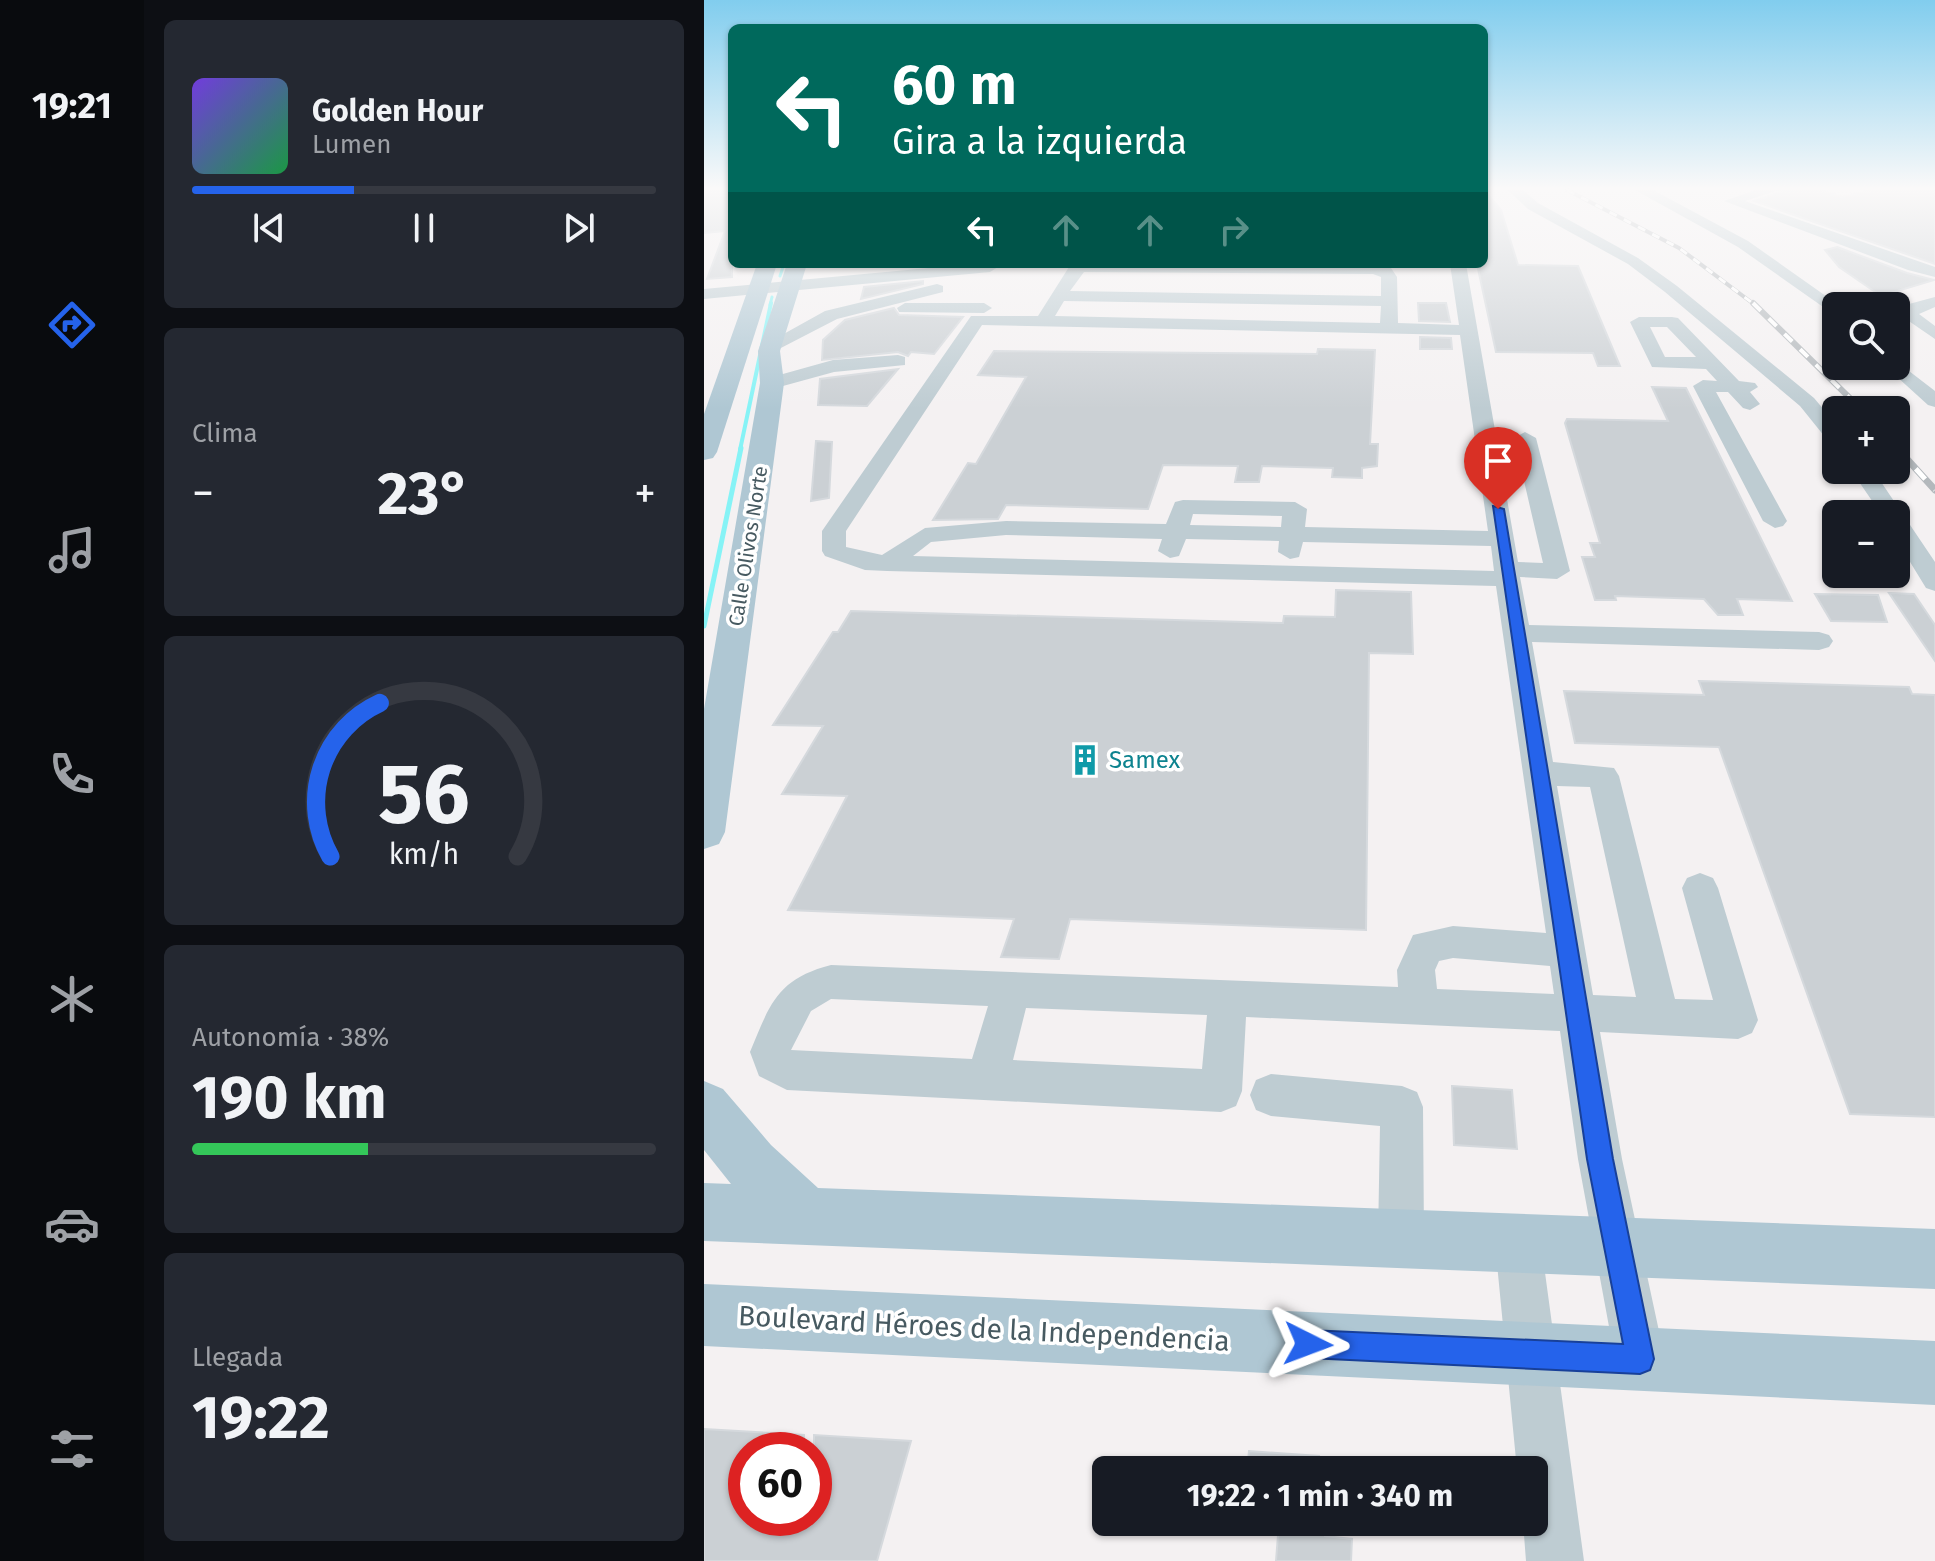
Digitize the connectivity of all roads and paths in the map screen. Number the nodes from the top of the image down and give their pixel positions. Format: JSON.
{"nodes":[{"id":1,"x":1631,"y":263,"type":"edge"},
{"id":2,"x":1770,"y":263,"type":"edge"},
{"id":3,"x":1902,"y":263,"type":"edge"},
{"id":4,"x":765,"y":268,"type":"edge"},
{"id":5,"x":937,"y":268,"type":"edge"},
{"id":6,"x":994,"y":268,"type":"edge"},
{"id":7,"x":998,"y":268,"type":"edge"},
{"id":8,"x":1083,"y":268,"type":"edge"},
{"id":9,"x":1303,"y":268,"type":"edge"},
{"id":10,"x":1459,"y":268,"type":"edge"},
{"id":11,"x":1935,"y":272,"type":"edge"},
{"id":12,"x":793,"y":275,"type":"edge"},
{"id":13,"x":757,"y":288,"type":"junction"},
{"id":14,"x":704,"y":294,"type":"edge"},
{"id":15,"x":1059,"y":296,"type":"junction"},
{"id":16,"x":1389,"y":301,"type":"junction"},
{"id":17,"x":1822,"y":301,"type":"edge"},
{"id":18,"x":987,"y":302,"type":"junction"},
{"id":19,"x":1935,"y":302,"type":"edge"},
{"id":20,"x":854,"y":309,"type":"junction"},
{"id":21,"x":1044,"y":321,"type":"junction"},
{"id":22,"x":1389,"y":328,"type":"junction"},
{"id":23,"x":1469,"y":330,"type":"junction"},
{"id":24,"x":1935,"y":334,"type":"edge"},
{"id":25,"x":771,"y":346,"type":"junction"},
{"id":26,"x":898,"y":361,"type":"dead end"},
{"id":27,"x":1713,"y":363,"type":"dead end"},
{"id":28,"x":1910,"y":380,"type":"edge"},
{"id":29,"x":772,"y":383,"type":"junction"},
{"id":30,"x":1789,"y":387,"type":"junction"},
{"id":31,"x":1744,"y":395,"type":"junction"},
{"id":32,"x":1935,"y":401,"type":"edge"},
{"id":33,"x":1822,"y":423,"type":"edge"},
{"id":34,"x":1525,"y":438,"type":"dead end"},
{"id":35,"x":704,"y":452,"type":"edge"},
{"id":36,"x":1775,"y":521,"type":"dead end"},
{"id":37,"x":1175,"y":531,"type":"junction"},
{"id":38,"x":1292,"y":534,"type":"junction"},
{"id":39,"x":1502,"y":539,"type":"junction"},
{"id":40,"x":1910,"y":541,"type":"edge"},
{"id":41,"x":887,"y":563,"type":"junction"},
{"id":42,"x":1164,"y":570,"type":"junction"},
{"id":43,"x":1289,"y":573,"type":"junction"},
{"id":44,"x":1508,"y":574,"type":"junction"},
{"id":45,"x":1935,"y":583,"type":"edge"},
{"id":46,"x":1517,"y":633,"type":"junction"},
{"id":47,"x":1819,"y":641,"type":"dead end"},
{"id":48,"x":1539,"y":773,"type":"junction"},
{"id":49,"x":704,"y":832,"type":"edge"},
{"id":50,"x":1700,"y":888,"type":"dead end"},
{"id":51,"x":1567,"y":951,"type":"junction"},
{"id":52,"x":1012,"y":989,"type":"junction"},
{"id":53,"x":1228,"y":998,"type":"junction"},
{"id":54,"x":1419,"y":1006,"type":"junction"},
{"id":55,"x":1577,"y":1013,"type":"junction"},
{"id":56,"x":1660,"y":1016,"type":"junction"},
{"id":57,"x":987,"y":1079,"type":"junction"},
{"id":58,"x":1271,"y":1095,"type":"dead end"},
{"id":59,"x":704,"y":1108,"type":"edge"},
{"id":60,"x":704,"y":1212,"type":"edge"},
{"id":61,"x":805,"y":1214,"type":"junction"},
{"id":62,"x":1401,"y":1238,"type":"junction"},
{"id":63,"x":1518,"y":1243,"type":"junction"},
{"id":64,"x":1617,"y":1247,"type":"junction"},
{"id":65,"x":1935,"y":1259,"type":"edge"},
{"id":66,"x":714,"y":1322,"type":"edge"},
{"id":67,"x":1531,"y":1355,"type":"junction"},
{"id":68,"x":1640,"y":1359,"type":"junction"},
{"id":69,"x":1935,"y":1373,"type":"edge"},
{"id":70,"x":1555,"y":1561,"type":"edge"}],
"edges":[{"from":1,"to":30,"type":"street"},
{"from":2,"to":17,"type":"street"},
{"from":3,"to":11,"type":"street"},
{"from":4,"to":13,"type":"main road"},
{"from":5,"to":12,"type":"street"},
{"from":6,"to":20,"type":"street"},
{"from":7,"to":18,"type":"street"},
{"from":8,"to":15,"type":"street"},
{"from":9,"to":16,"type":"street"},
{"from":10,"to":23,"type":"street"},
{"from":12,"to":13,"type":"street"},
{"from":12,"to":25,"type":"main road","name":"Calle Olivos Norte"},
{"from":13,"to":14,"type":"street"},
{"from":13,"to":35,"type":"main road"},
{"from":15,"to":16,"type":"street"},
{"from":15,"to":21,"type":"street"},
{"from":16,"to":22,"type":"street"},
{"from":18,"to":20,"type":"street"},
{"from":18,"to":21,"type":"street"},
{"from":18,"to":41,"type":"street"},
{"from":19,"to":24,"type":"street"},
{"from":20,"to":25,"type":"street"},
{"from":21,"to":22,"type":"street"},
{"from":22,"to":23,"type":"street"},
{"from":23,"to":39,"type":"street"},
{"from":25,"to":29,"type":"main road","name":"Calle Olivos Norte"},
{"from":26,"to":29,"type":"street"},
{"from":27,"to":31,"type":"street"},
{"from":28,"to":32,"type":"street"},
{"from":29,"to":49,"type":"main road","name":"Calle Olivos Norte"},
{"from":30,"to":31,"type":"street"},
{"from":30,"to":33,"type":"street"},
{"from":31,"to":36,"type":"street"},
{"from":34,"to":44,"type":"street"},
{"from":37,"to":38,"type":"street"},
{"from":37,"to":41,"type":"street"},
{"from":37,"to":42,"type":"street"},
{"from":38,"to":39,"type":"street"},
{"from":38,"to":43,"type":"street"},
{"from":39,"to":44,"type":"street"},
{"from":40,"to":45,"type":"street"},
{"from":41,"to":42,"type":"street"},
{"from":42,"to":43,"type":"street"},
{"from":43,"to":44,"type":"street"},
{"from":44,"to":46,"type":"street"},
{"from":46,"to":47,"type":"street"},
{"from":46,"to":48,"type":"street"},
{"from":48,"to":51,"type":"street"},
{"from":48,"to":56,"type":"street"},
{"from":50,"to":56,"type":"street"},
{"from":51,"to":54,"type":"street"},
{"from":51,"to":55,"type":"street"},
{"from":52,"to":53,"type":"street"},
{"from":52,"to":57,"type":"street"},
{"from":52,"to":57,"type":"street"},
{"from":53,"to":54,"type":"street"},
{"from":53,"to":57,"type":"street"},
{"from":54,"to":55,"type":"street"},
{"from":55,"to":56,"type":"street"},
{"from":55,"to":64,"type":"street"},
{"from":58,"to":62,"type":"street"},
{"from":59,"to":61,"type":"main road"},
{"from":60,"to":61,"type":"main road"},
{"from":61,"to":62,"type":"main road"},
{"from":62,"to":63,"type":"main road"},
{"from":63,"to":64,"type":"main road"},
{"from":63,"to":67,"type":"street"},
{"from":64,"to":65,"type":"main road"},
{"from":64,"to":68,"type":"street"},
{"from":66,"to":67,"type":"main road","name":"Boulevard Héroes de la Independencia"},
{"from":67,"to":68,"type":"main road","name":"Boulevard Héroes de la Independencia"},
{"from":67,"to":70,"type":"street"},
{"from":68,"to":69,"type":"main road","name":"Boulevard Héroes de la Independencia"}]}
